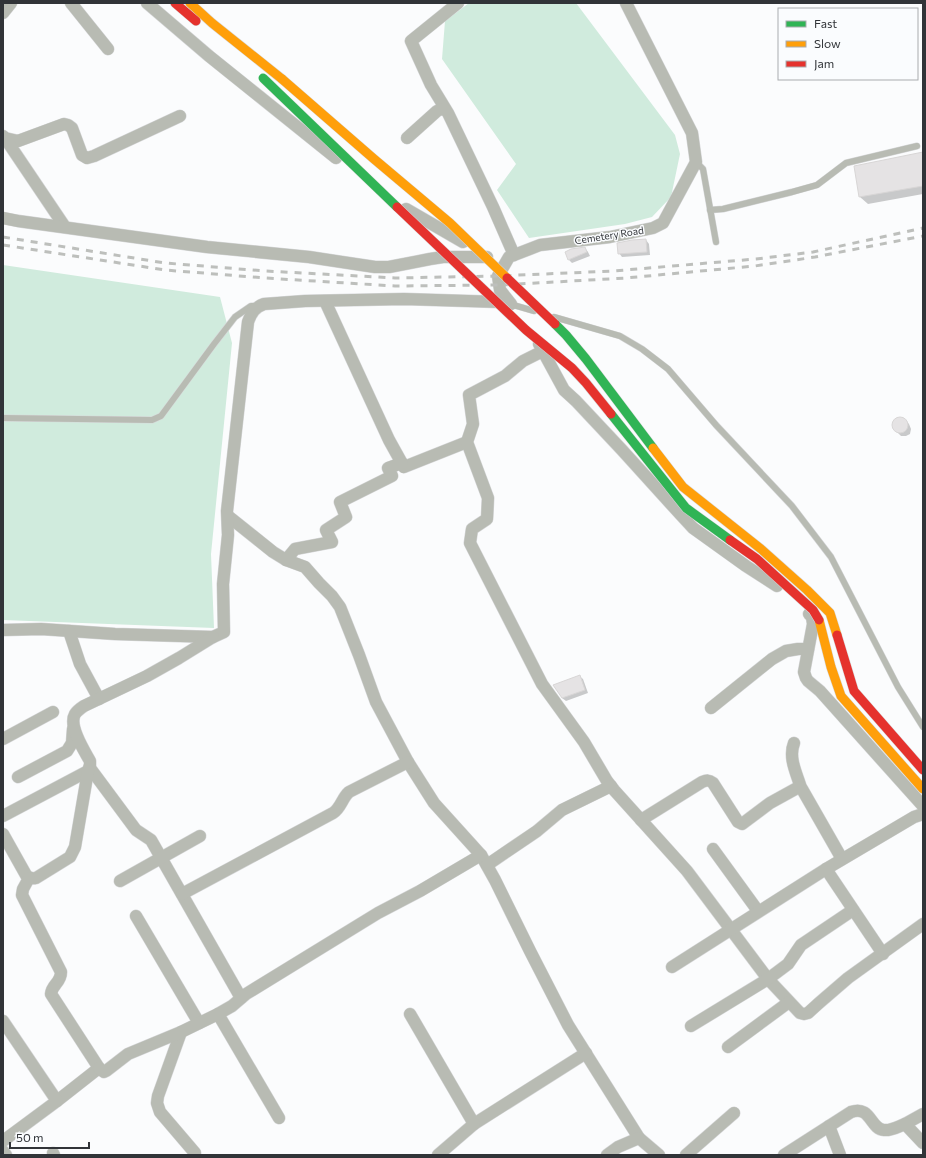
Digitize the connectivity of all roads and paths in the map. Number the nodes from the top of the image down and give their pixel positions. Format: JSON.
{"nodes":[{"id":1,"x":11,"y":3,"type":"edge"},
{"id":2,"x":71,"y":3,"type":"edge"},
{"id":3,"x":147,"y":3,"type":"edge"},
{"id":4,"x":175,"y":3,"type":"edge"},
{"id":5,"x":190,"y":3,"type":"edge"},
{"id":6,"x":458,"y":3,"type":"edge"},
{"id":7,"x":626,"y":3,"type":"edge"},
{"id":8,"x":3,"y":13,"type":"edge"},
{"id":9,"x":205,"y":29,"type":"dead end"},
{"id":10,"x":108,"y":49,"type":"dead end"},
{"id":11,"x":260,"y":76,"type":"dead end"},
{"id":12,"x":445,"y":110,"type":"junction"},
{"id":13,"x":180,"y":116,"type":"dead end"},
{"id":14,"x":4,"y":138,"type":"edge"},
{"id":15,"x":407,"y":138,"type":"dead end"},
{"id":16,"x":917,"y":146,"type":"dead end"},
{"id":17,"x":696,"y":162,"type":"junction"},
{"id":18,"x":710,"y":210,"type":"junction"},
{"id":19,"x":3,"y":218,"type":"edge"},
{"id":20,"x":65,"y":227,"type":"junction"},
{"id":21,"x":716,"y":242,"type":"dead end"},
{"id":22,"x":514,"y":255,"type":"junction"},
{"id":23,"x":488,"y":257,"type":"junction"},
{"id":24,"x":504,"y":266,"type":"junction"},
{"id":25,"x":324,"y":300,"type":"junction"},
{"id":26,"x":507,"y":303,"type":"junction"},
{"id":27,"x":259,"y":306,"type":"junction"},
{"id":28,"x":543,"y":351,"type":"junction"},
{"id":29,"x":3,"y":418,"type":"edge"},
{"id":30,"x":467,"y":442,"type":"junction"},
{"id":31,"x":402,"y":463,"type":"junction"},
{"id":32,"x":228,"y":516,"type":"junction"},
{"id":33,"x":286,"y":560,"type":"junction"},
{"id":34,"x":3,"y":630,"type":"edge"},
{"id":35,"x":68,"y":631,"type":"junction"},
{"id":36,"x":213,"y":637,"type":"junction"},
{"id":37,"x":808,"y":649,"type":"junction"},
{"id":38,"x":845,"y":665,"type":"junction"},
{"id":39,"x":831,"y":667,"type":"junction"},
{"id":40,"x":99,"y":699,"type":"junction"},
{"id":41,"x":711,"y":708,"type":"dead end"},
{"id":42,"x":53,"y":712,"type":"dead end"},
{"id":43,"x":923,"y":727,"type":"edge"},
{"id":44,"x":73,"y":728,"type":"junction"},
{"id":45,"x":3,"y":739,"type":"edge"},
{"id":46,"x":794,"y":743,"type":"dead end"},
{"id":47,"x":408,"y":762,"type":"junction"},
{"id":48,"x":89,"y":769,"type":"junction"},
{"id":49,"x":923,"y":770,"type":"edge"},
{"id":50,"x":18,"y":777,"type":"dead end"},
{"id":51,"x":611,"y":786,"type":"junction"},
{"id":52,"x":801,"y":788,"type":"junction"},
{"id":53,"x":923,"y":789,"type":"edge"},
{"id":54,"x":923,"y":806,"type":"edge"},
{"id":55,"x":923,"y":814,"type":"edge"},
{"id":56,"x":3,"y":816,"type":"edge"},
{"id":57,"x":641,"y":820,"type":"junction"},
{"id":58,"x":3,"y":834,"type":"edge"},
{"id":59,"x":200,"y":836,"type":"dead end"},
{"id":60,"x":713,"y":849,"type":"dead end"},
{"id":61,"x":161,"y":858,"type":"junction"},
{"id":62,"x":484,"y":860,"type":"junction"},
{"id":63,"x":842,"y":860,"type":"junction"},
{"id":64,"x":826,"y":869,"type":"junction"},
{"id":65,"x":29,"y":878,"type":"junction"},
{"id":66,"x":120,"y":881,"type":"dead end"},
{"id":67,"x":182,"y":894,"type":"junction"},
{"id":68,"x":854,"y":910,"type":"junction"},
{"id":69,"x":758,"y":911,"type":"junction"},
{"id":70,"x":136,"y":916,"type":"dead end"},
{"id":71,"x":923,"y":924,"type":"edge"},
{"id":72,"x":731,"y":930,"type":"junction"},
{"id":73,"x":883,"y":954,"type":"junction"},
{"id":74,"x":672,"y":967,"type":"dead end"},
{"id":75,"x":768,"y":979,"type":"junction"},
{"id":76,"x":241,"y":998,"type":"junction"},
{"id":77,"x":789,"y":1002,"type":"junction"},
{"id":78,"x":218,"y":1014,"type":"junction"},
{"id":79,"x":410,"y":1014,"type":"dead end"},
{"id":80,"x":3,"y":1021,"type":"edge"},
{"id":81,"x":199,"y":1023,"type":"junction"},
{"id":82,"x":691,"y":1026,"type":"dead end"},
{"id":83,"x":181,"y":1032,"type":"junction"},
{"id":84,"x":728,"y":1047,"type":"dead end"},
{"id":85,"x":586,"y":1053,"type":"junction"},
{"id":86,"x":99,"y":1068,"type":"junction"},
{"id":87,"x":57,"y":1101,"type":"junction"},
{"id":88,"x":734,"y":1112,"type":"dead end"},
{"id":89,"x":923,"y":1114,"type":"edge"},
{"id":90,"x":279,"y":1118,"type":"dead end"},
{"id":91,"x":474,"y":1124,"type":"junction"},
{"id":92,"x":905,"y":1124,"type":"junction"},
{"id":93,"x":829,"y":1126,"type":"junction"},
{"id":94,"x":640,"y":1138,"type":"junction"},
{"id":95,"x":3,"y":1141,"type":"edge"},
{"id":96,"x":923,"y":1143,"type":"edge"},
{"id":97,"x":3,"y":1151,"type":"edge"},
{"id":98,"x":195,"y":1153,"type":"dead end"},
{"id":99,"x":6,"y":1155,"type":"edge"},
{"id":100,"x":438,"y":1155,"type":"edge"},
{"id":101,"x":607,"y":1155,"type":"edge"},
{"id":102,"x":659,"y":1155,"type":"edge"},
{"id":103,"x":686,"y":1155,"type":"edge"},
{"id":104,"x":784,"y":1155,"type":"edge"},
{"id":105,"x":840,"y":1155,"type":"edge"}],
"edges":[{"from":1,"to":8,"type":"street"},
{"from":2,"to":10,"type":"street"},
{"from":3,"to":23,"type":"street"},
{"from":4,"to":9,"type":"street"},
{"from":5,"to":38,"type":"street","bridge":true},
{"from":6,"to":12,"type":"street"},
{"from":7,"to":17,"type":"street"},
{"from":11,"to":39,"type":"street","bridge":true},
{"from":12,"to":15,"type":"street"},
{"from":12,"to":22,"type":"street"},
{"from":13,"to":14,"type":"street"},
{"from":14,"to":20,"type":"street"},
{"from":16,"to":18,"type":"lane"},
{"from":17,"to":18,"type":"lane"},
{"from":17,"to":22,"type":"street","name":"Cemetery Road"},
{"from":18,"to":21,"type":"lane"},
{"from":19,"to":20,"type":"street"},
{"from":20,"to":23,"type":"street"},
{"from":22,"to":24,"type":"street","name":"Cemetery Road"},
{"from":23,"to":24,"type":"street"},
{"from":24,"to":26,"type":"street","name":"Cemetery Road"},
{"from":25,"to":26,"type":"street"},
{"from":25,"to":27,"type":"street"},
{"from":25,"to":31,"type":"street"},
{"from":26,"to":28,"type":"street","name":"Cemetery Road"},
{"from":26,"to":43,"type":"lane"},
{"from":27,"to":29,"type":"lane"},
{"from":27,"to":32,"type":"street"},
{"from":28,"to":30,"type":"street"},
{"from":28,"to":37,"type":"street","name":"Cemetery Road"},
{"from":30,"to":31,"type":"street"},
{"from":30,"to":51,"type":"street"},
{"from":31,"to":33,"type":"street"},
{"from":32,"to":33,"type":"street"},
{"from":32,"to":36,"type":"street"},
{"from":33,"to":47,"type":"street"},
{"from":34,"to":35,"type":"street"},
{"from":35,"to":36,"type":"street"},
{"from":35,"to":40,"type":"street"},
{"from":36,"to":40,"type":"street"},
{"from":37,"to":41,"type":"street"},
{"from":37,"to":54,"type":"street","name":"Cemetery Road"},
{"from":38,"to":39,"type":"street"},
{"from":38,"to":49,"type":"street"},
{"from":39,"to":53,"type":"street"},
{"from":40,"to":44,"type":"street"},
{"from":42,"to":45,"type":"street"},
{"from":44,"to":48,"type":"street"},
{"from":44,"to":50,"type":"street"},
{"from":46,"to":52,"type":"street"},
{"from":47,"to":62,"type":"street"},
{"from":47,"to":67,"type":"street"},
{"from":48,"to":56,"type":"street"},
{"from":48,"to":61,"type":"street"},
{"from":48,"to":65,"type":"street"},
{"from":51,"to":57,"type":"street"},
{"from":51,"to":62,"type":"street"},
{"from":52,"to":57,"type":"street"},
{"from":52,"to":63,"type":"street"},
{"from":55,"to":63,"type":"street"},
{"from":57,"to":72,"type":"street"},
{"from":58,"to":65,"type":"street"},
{"from":59,"to":61,"type":"street"},
{"from":60,"to":69,"type":"street"},
{"from":61,"to":66,"type":"street"},
{"from":61,"to":67,"type":"street"},
{"from":62,"to":76,"type":"street"},
{"from":62,"to":85,"type":"street"},
{"from":63,"to":64,"type":"street"},
{"from":64,"to":68,"type":"street"},
{"from":64,"to":69,"type":"street"},
{"from":65,"to":86,"type":"street"},
{"from":67,"to":76,"type":"street"},
{"from":68,"to":73,"type":"street"},
{"from":68,"to":75,"type":"street"},
{"from":69,"to":72,"type":"street"},
{"from":70,"to":81,"type":"street"},
{"from":71,"to":73,"type":"street"},
{"from":72,"to":74,"type":"street"},
{"from":72,"to":75,"type":"street"},
{"from":73,"to":77,"type":"street"},
{"from":75,"to":77,"type":"street"},
{"from":75,"to":82,"type":"street"},
{"from":76,"to":78,"type":"street"},
{"from":77,"to":84,"type":"street"},
{"from":78,"to":81,"type":"street"},
{"from":78,"to":90,"type":"street"},
{"from":79,"to":91,"type":"street"},
{"from":80,"to":87,"type":"street"},
{"from":81,"to":83,"type":"street"},
{"from":83,"to":86,"type":"street"},
{"from":83,"to":98,"type":"street"},
{"from":85,"to":91,"type":"street"},
{"from":85,"to":94,"type":"street"},
{"from":86,"to":87,"type":"street"},
{"from":87,"to":95,"type":"street"},
{"from":88,"to":103,"type":"street"},
{"from":89,"to":92,"type":"street"},
{"from":91,"to":100,"type":"street"},
{"from":92,"to":93,"type":"street"},
{"from":92,"to":96,"type":"street"},
{"from":93,"to":104,"type":"street"},
{"from":93,"to":105,"type":"street"},
{"from":94,"to":101,"type":"street"},
{"from":94,"to":102,"type":"street"},
{"from":97,"to":99,"type":"street"}]}
